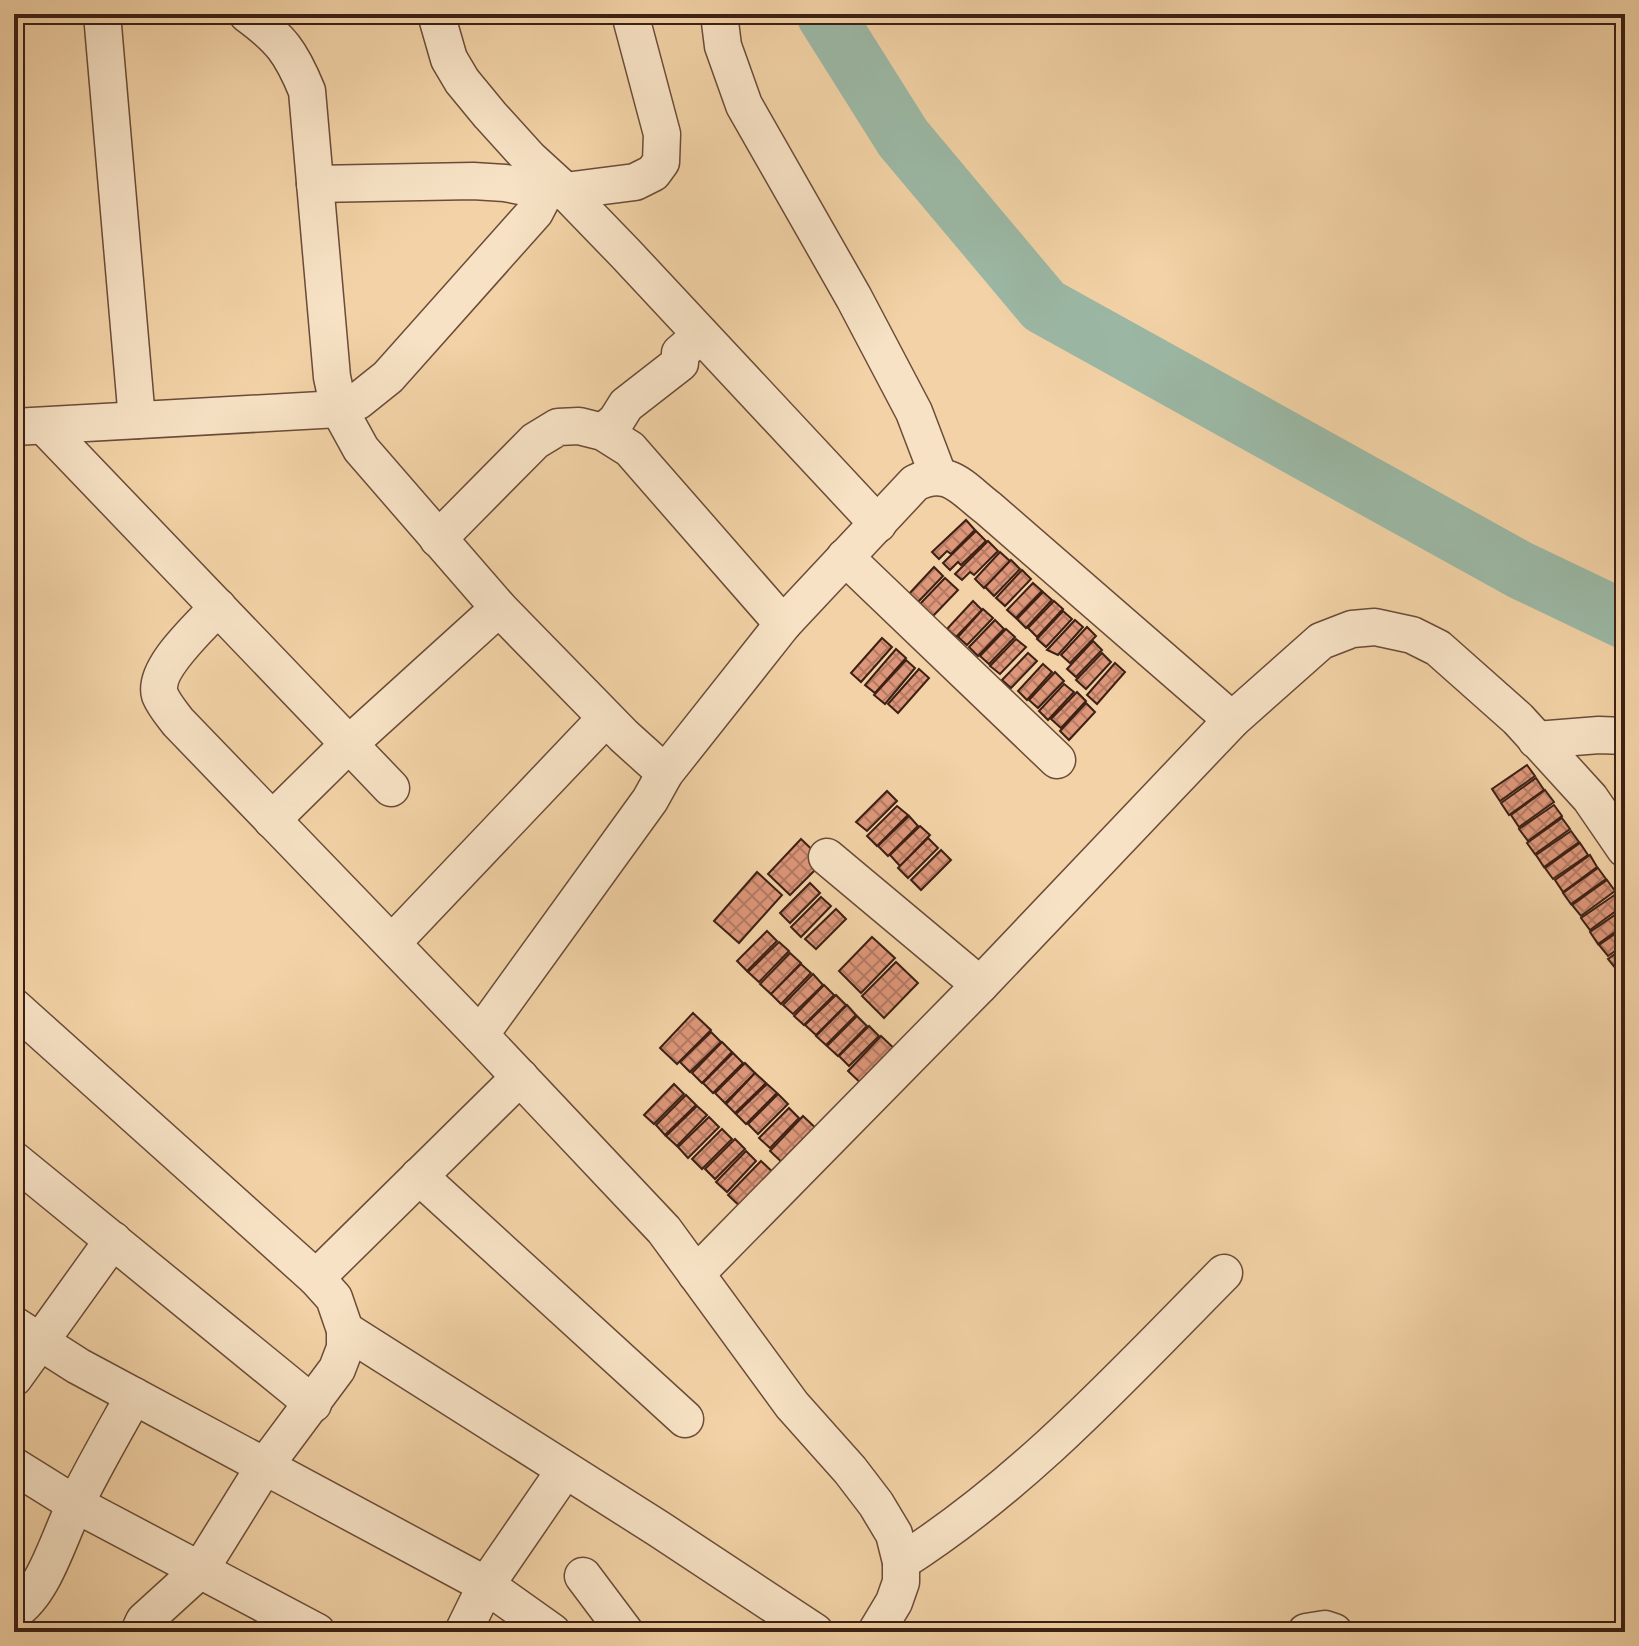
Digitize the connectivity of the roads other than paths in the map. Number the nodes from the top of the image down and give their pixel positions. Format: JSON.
{"nodes":[{"id":1,"x":102,"y":14,"type":"edge"},
{"id":2,"x":247,"y":14,"type":"edge"},
{"id":3,"x":436,"y":14,"type":"edge"},
{"id":4,"x":630,"y":14,"type":"edge"},
{"id":5,"x":719,"y":14,"type":"edge"},
{"id":6,"x":315,"y":184,"type":"junction"},
{"id":7,"x":556,"y":191,"type":"junction"},
{"id":8,"x":701,"y":335,"type":"junction"},
{"id":9,"x":339,"y":409,"type":"junction"},
{"id":10,"x":137,"y":420,"type":"junction"},
{"id":11,"x":29,"y":427,"type":"edge"},
{"id":12,"x":603,"y":432,"type":"junction"},
{"id":13,"x":938,"y":475,"type":"junction"},
{"id":14,"x":878,"y":524,"type":"junction"},
{"id":15,"x":438,"y":539,"type":"junction"},
{"id":16,"x":845,"y":557,"type":"junction"},
{"id":17,"x":218,"y":607,"type":"junction"},
{"id":18,"x":499,"y":608,"type":"junction"},
{"id":19,"x":783,"y":624,"type":"junction"},
{"id":20,"x":606,"y":718,"type":"junction"},
{"id":21,"x":1232,"y":720,"type":"junction"},
{"id":22,"x":1625,"y":736,"type":"edge"},
{"id":23,"x":1536,"y":740,"type":"junction"},
{"id":24,"x":349,"y":744,"type":"junction"},
{"id":25,"x":1057,"y":760,"type":"dead end"},
{"id":26,"x":665,"y":773,"type":"junction"},
{"id":27,"x":391,"y":788,"type":"dead end"},
{"id":28,"x":272,"y":820,"type":"junction"},
{"id":29,"x":1625,"y":849,"type":"edge"},
{"id":30,"x":827,"y":857,"type":"dead end"},
{"id":31,"x":392,"y":943,"type":"junction"},
{"id":32,"x":980,"y":985,"type":"junction"},
{"id":33,"x":14,"y":1007,"type":"edge"},
{"id":34,"x":480,"y":1035,"type":"junction"},
{"id":35,"x":520,"y":1077,"type":"junction"},
{"id":36,"x":14,"y":1160,"type":"edge"},
{"id":37,"x":419,"y":1176,"type":"junction"},
{"id":38,"x":113,"y":1240,"type":"junction"},
{"id":39,"x":1224,"y":1273,"type":"dead end"},
{"id":40,"x":696,"y":1274,"type":"junction"},
{"id":41,"x":316,"y":1278,"type":"junction"},
{"id":42,"x":345,"y":1330,"type":"junction"},
{"id":43,"x":27,"y":1333,"type":"edge"},
{"id":44,"x":14,"y":1378,"type":"edge"},
{"id":45,"x":134,"y":1396,"type":"junction"},
{"id":46,"x":313,"y":1404,"type":"junction"},
{"id":47,"x":685,"y":1419,"type":"dead end"},
{"id":48,"x":14,"y":1466,"type":"edge"},
{"id":49,"x":264,"y":1467,"type":"junction"},
{"id":50,"x":565,"y":1470,"type":"junction"},
{"id":51,"x":75,"y":1504,"type":"junction"},
{"id":52,"x":901,"y":1562,"type":"junction"},
{"id":53,"x":200,"y":1570,"type":"junction"},
{"id":54,"x":486,"y":1585,"type":"junction"},
{"id":55,"x":14,"y":1612,"type":"edge"},
{"id":56,"x":139,"y":1632,"type":"edge"},
{"id":57,"x":317,"y":1632,"type":"edge"},
{"id":58,"x":463,"y":1632,"type":"edge"},
{"id":59,"x":552,"y":1632,"type":"edge"},
{"id":60,"x":569,"y":1632,"type":"edge"},
{"id":61,"x":625,"y":1632,"type":"edge"},
{"id":62,"x":815,"y":1632,"type":"edge"},
{"id":63,"x":876,"y":1632,"type":"edge"},
{"id":64,"x":1306,"y":1632,"type":"edge"},
{"id":65,"x":1334,"y":1632,"type":"edge"}],
"edges":[{"from":1,"to":10,"type":"street"},
{"from":2,"to":6,"type":"street"},
{"from":3,"to":7,"type":"street"},
{"from":4,"to":7,"type":"street"},
{"from":5,"to":13,"type":"street"},
{"from":6,"to":7,"type":"street"},
{"from":6,"to":9,"type":"street"},
{"from":7,"to":8,"type":"street"},
{"from":7,"to":9,"type":"street"},
{"from":8,"to":12,"type":"street"},
{"from":8,"to":14,"type":"street"},
{"from":9,"to":10,"type":"street"},
{"from":9,"to":15,"type":"street"},
{"from":10,"to":11,"type":"street"},
{"from":11,"to":17,"type":"street"},
{"from":12,"to":15,"type":"street"},
{"from":12,"to":19,"type":"street"},
{"from":13,"to":14,"type":"street"},
{"from":13,"to":21,"type":"street"},
{"from":14,"to":16,"type":"street"},
{"from":15,"to":18,"type":"street"},
{"from":16,"to":19,"type":"street"},
{"from":16,"to":25,"type":"street"},
{"from":17,"to":24,"type":"street"},
{"from":17,"to":28,"type":"street"},
{"from":18,"to":20,"type":"street"},
{"from":18,"to":24,"type":"street"},
{"from":19,"to":26,"type":"street"},
{"from":20,"to":26,"type":"street"},
{"from":20,"to":31,"type":"street"},
{"from":21,"to":23,"type":"street"},
{"from":21,"to":32,"type":"street"},
{"from":22,"to":23,"type":"street"},
{"from":23,"to":29,"type":"street"},
{"from":24,"to":27,"type":"street"},
{"from":24,"to":28,"type":"street"},
{"from":26,"to":34,"type":"street"},
{"from":28,"to":31,"type":"street"},
{"from":30,"to":32,"type":"street"},
{"from":31,"to":34,"type":"street"},
{"from":32,"to":40,"type":"street"},
{"from":33,"to":41,"type":"street"},
{"from":34,"to":35,"type":"street"},
{"from":35,"to":37,"type":"street"},
{"from":35,"to":40,"type":"street"},
{"from":36,"to":38,"type":"street"},
{"from":37,"to":41,"type":"street"},
{"from":37,"to":47,"type":"street"},
{"from":38,"to":43,"type":"street"},
{"from":38,"to":46,"type":"street"},
{"from":39,"to":52,"type":"street"},
{"from":40,"to":52,"type":"street"},
{"from":41,"to":42,"type":"street"},
{"from":42,"to":46,"type":"street"},
{"from":42,"to":50,"type":"street"},
{"from":43,"to":44,"type":"street"},
{"from":43,"to":45,"type":"street"},
{"from":45,"to":49,"type":"street"},
{"from":45,"to":51,"type":"street"},
{"from":46,"to":49,"type":"street"},
{"from":48,"to":51,"type":"street"},
{"from":49,"to":53,"type":"street"},
{"from":49,"to":54,"type":"street"},
{"from":50,"to":54,"type":"street"},
{"from":50,"to":62,"type":"street"},
{"from":51,"to":53,"type":"street"},
{"from":51,"to":55,"type":"street"},
{"from":52,"to":63,"type":"street"},
{"from":53,"to":56,"type":"street"},
{"from":53,"to":57,"type":"street"},
{"from":54,"to":58,"type":"street"},
{"from":54,"to":59,"type":"street"},
{"from":60,"to":61,"type":"street"},
{"from":64,"to":65,"type":"street"}]}
